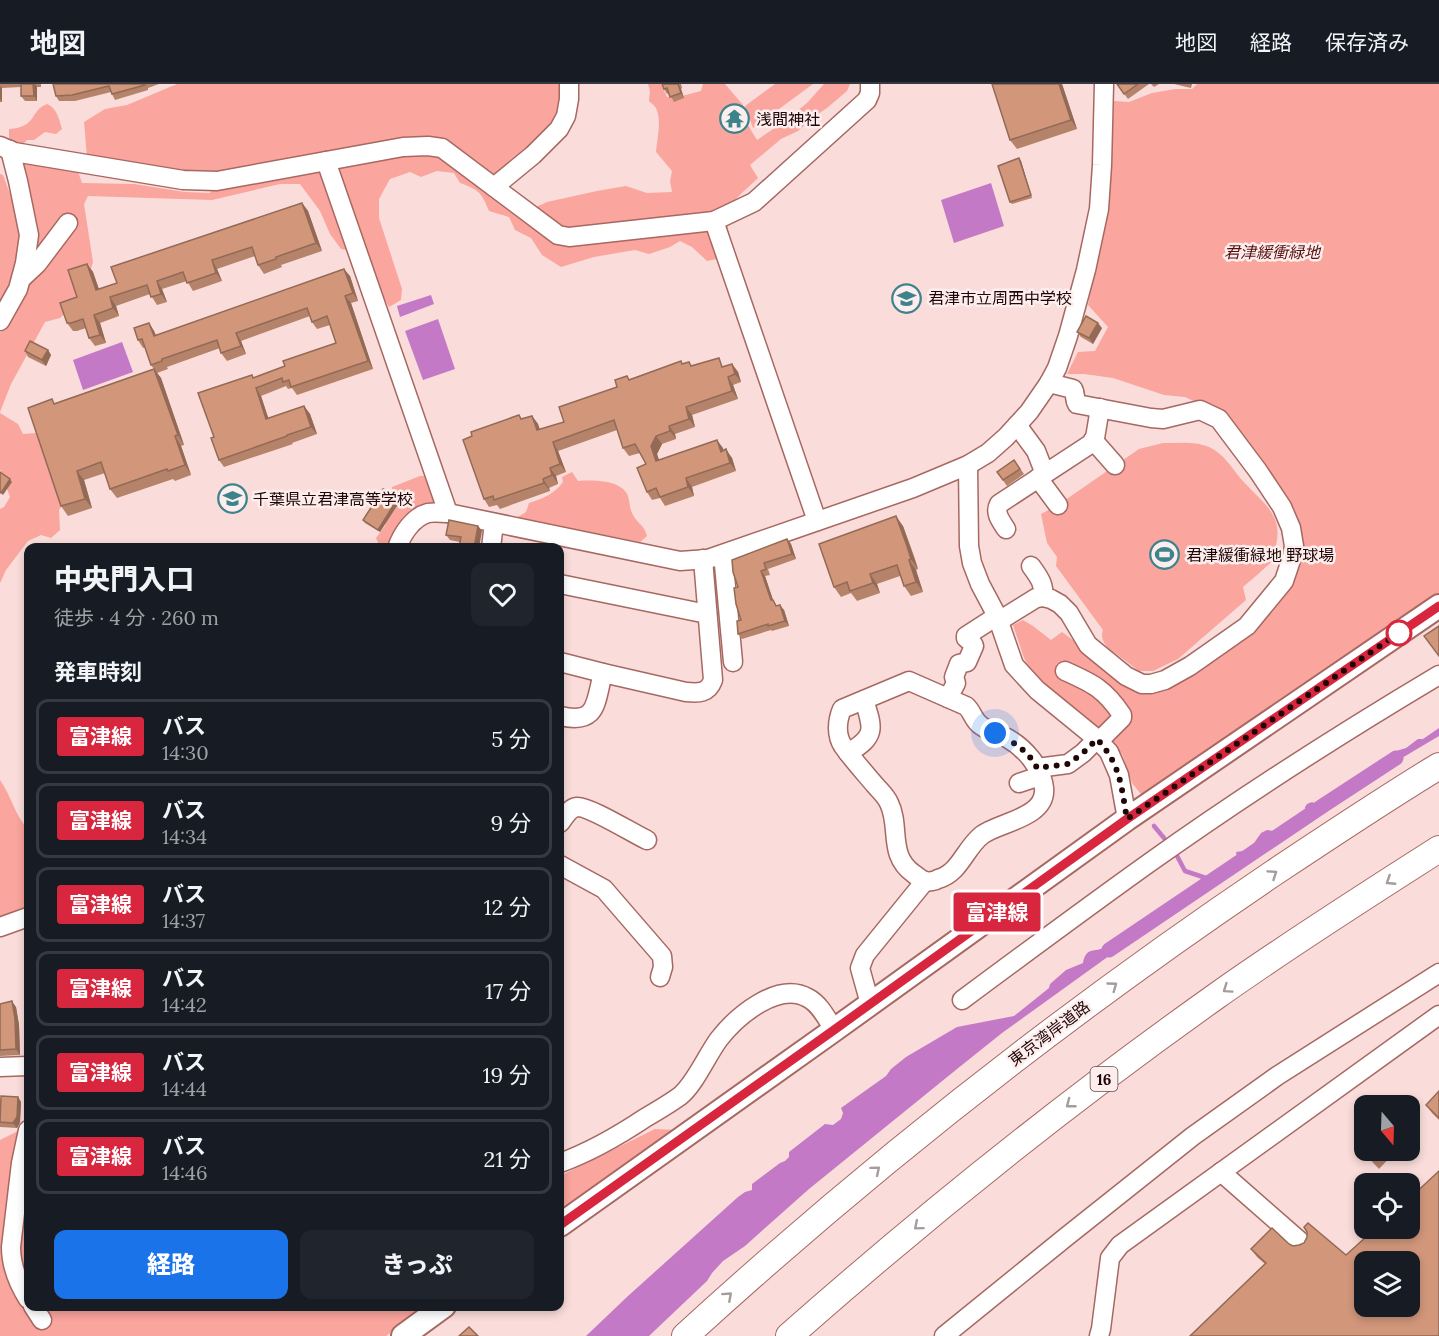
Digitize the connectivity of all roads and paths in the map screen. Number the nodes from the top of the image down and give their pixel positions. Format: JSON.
{"nodes":[{"id":1,"x":569,"y":84,"type":"edge"},
{"id":2,"x":870,"y":84,"type":"edge"},
{"id":3,"x":1104,"y":84,"type":"edge"},
{"id":4,"x":5,"y":148,"type":"edge"},
{"id":5,"x":326,"y":161,"type":"junction"},
{"id":6,"x":494,"y":187,"type":"junction"},
{"id":7,"x":714,"y":221,"type":"junction"},
{"id":8,"x":68,"y":223,"type":"dead end"},
{"id":9,"x":19,"y":284,"type":"junction"},
{"id":10,"x":0,"y":296,"type":"edge"},
{"id":11,"x":0,"y":321,"type":"edge"},
{"id":12,"x":1049,"y":383,"type":"junction"},
{"id":13,"x":1100,"y":408,"type":"junction"},
{"id":14,"x":1017,"y":425,"type":"junction"},
{"id":15,"x":1093,"y":440,"type":"junction"},
{"id":16,"x":968,"y":465,"type":"junction"},
{"id":17,"x":1115,"y":465,"type":"dead end"},
{"id":18,"x":1041,"y":476,"type":"junction"},
{"id":19,"x":1058,"y":505,"type":"dead end"},
{"id":20,"x":448,"y":513,"type":"junction"},
{"id":21,"x":817,"y":521,"type":"junction"},
{"id":22,"x":494,"y":523,"type":"junction"},
{"id":23,"x":1005,"y":529,"type":"dead end"},
{"id":24,"x":399,"y":543,"type":"edge"},
{"id":25,"x":492,"y":543,"type":"edge"},
{"id":26,"x":723,"y":554,"type":"junction"},
{"id":27,"x":703,"y":559,"type":"junction"},
{"id":28,"x":1031,"y":566,"type":"dead end"},
{"id":29,"x":564,"y":585,"type":"edge"},
{"id":30,"x":1043,"y":597,"type":"junction"},
{"id":31,"x":1439,"y":606,"type":"edge"},
{"id":32,"x":707,"y":614,"type":"junction"},
{"id":33,"x":998,"y":618,"type":"junction"},
{"id":34,"x":1088,"y":645,"type":"junction"},
{"id":35,"x":733,"y":662,"type":"dead end"},
{"id":36,"x":564,"y":663,"type":"edge"},
{"id":37,"x":603,"y":673,"type":"junction"},
{"id":38,"x":1439,"y":675,"type":"edge"},
{"id":39,"x":948,"y":698,"type":"junction"},
{"id":40,"x":864,"y":700,"type":"junction"},
{"id":41,"x":564,"y":717,"type":"edge"},
{"id":42,"x":1098,"y":740,"type":"junction"},
{"id":43,"x":848,"y":753,"type":"junction"},
{"id":44,"x":1439,"y":766,"type":"edge"},
{"id":45,"x":1038,"y":771,"type":"junction"},
{"id":46,"x":1439,"y":779,"type":"edge"},
{"id":47,"x":1019,"y":783,"type":"dead end"},
{"id":48,"x":564,"y":818,"type":"edge"},
{"id":49,"x":1127,"y":819,"type":"junction"},
{"id":50,"x":647,"y":840,"type":"dead end"},
{"id":51,"x":1314,"y":846,"type":"junction"},
{"id":52,"x":1439,"y":849,"type":"edge"},
{"id":53,"x":564,"y":869,"type":"edge"},
{"id":54,"x":925,"y":881,"type":"junction"},
{"id":55,"x":24,"y":918,"type":"edge"},
{"id":56,"x":0,"y":927,"type":"edge"},
{"id":57,"x":1439,"y":973,"type":"edge"},
{"id":58,"x":660,"y":977,"type":"dead end"},
{"id":59,"x":962,"y":1000,"type":"dead end"},
{"id":60,"x":870,"y":1004,"type":"junction"},
{"id":61,"x":1439,"y":1015,"type":"edge"},
{"id":62,"x":834,"y":1030,"type":"junction"},
{"id":63,"x":24,"y":1066,"type":"edge"},
{"id":64,"x":0,"y":1068,"type":"edge"},
{"id":65,"x":24,"y":1149,"type":"edge"},
{"id":66,"x":564,"y":1161,"type":"edge"},
{"id":67,"x":1221,"y":1172,"type":"junction"},
{"id":68,"x":564,"y":1222,"type":"edge"},
{"id":69,"x":1302,"y":1243,"type":"edge"},
{"id":70,"x":24,"y":1292,"type":"edge"},
{"id":71,"x":437,"y":1311,"type":"edge"},
{"id":72,"x":403,"y":1336,"type":"edge"},
{"id":73,"x":685,"y":1336,"type":"edge"},
{"id":74,"x":789,"y":1336,"type":"edge"},
{"id":75,"x":944,"y":1336,"type":"edge"},
{"id":76,"x":1099,"y":1336,"type":"edge"}],
"edges":[{"from":1,"to":6,"type":"street"},
{"from":2,"to":7,"type":"street"},
{"from":3,"to":12,"type":"street"},
{"from":4,"to":5,"type":"street"},
{"from":4,"to":9,"type":"street"},
{"from":5,"to":6,"type":"street"},
{"from":5,"to":20,"type":"street"},
{"from":6,"to":7,"type":"street"},
{"from":7,"to":21,"type":"street"},
{"from":8,"to":9,"type":"street"},
{"from":9,"to":10,"type":"street"},
{"from":9,"to":11,"type":"street"},
{"from":12,"to":13,"type":"street"},
{"from":12,"to":14,"type":"street"},
{"from":13,"to":15,"type":"street"},
{"from":13,"to":34,"type":"street"},
{"from":14,"to":16,"type":"street"},
{"from":14,"to":18,"type":"street"},
{"from":15,"to":17,"type":"street"},
{"from":15,"to":18,"type":"street"},
{"from":16,"to":21,"type":"street"},
{"from":16,"to":33,"type":"street"},
{"from":18,"to":19,"type":"street"},
{"from":18,"to":23,"type":"street"},
{"from":20,"to":22,"type":"street"},
{"from":20,"to":24,"type":"street"},
{"from":21,"to":26,"type":"street"},
{"from":22,"to":25,"type":"street"},
{"from":22,"to":27,"type":"street"},
{"from":26,"to":27,"type":"street"},
{"from":26,"to":35,"type":"street"},
{"from":27,"to":32,"type":"street"},
{"from":28,"to":30,"type":"street"},
{"from":29,"to":32,"type":"street"},
{"from":30,"to":33,"type":"street"},
{"from":30,"to":34,"type":"street"},
{"from":31,"to":49,"type":"main road"},
{"from":32,"to":37,"type":"street"},
{"from":33,"to":39,"type":"street"},
{"from":33,"to":42,"type":"street"},
{"from":34,"to":42,"type":"street"},
{"from":36,"to":37,"type":"street"},
{"from":37,"to":41,"type":"street"},
{"from":38,"to":59,"type":"street"},
{"from":39,"to":40,"type":"street"},
{"from":39,"to":45,"type":"street"},
{"from":40,"to":43,"type":"street"},
{"from":40,"to":43,"type":"street"},
{"from":42,"to":45,"type":"street"},
{"from":42,"to":49,"type":"street"},
{"from":43,"to":54,"type":"street"},
{"from":44,"to":51,"type":"highway","name":"東京湾岸道路"},
{"from":45,"to":47,"type":"street"},
{"from":45,"to":54,"type":"street"},
{"from":46,"to":51,"type":"highway"},
{"from":48,"to":50,"type":"street"},
{"from":49,"to":60,"type":"main road"},
{"from":73,"to":51,"type":"highway","name":"東京湾岸道路","one_way":true},
{"from":52,"to":74,"type":"highway","number":"16","one_way":true},
{"from":53,"to":58,"type":"street"},
{"from":54,"to":60,"type":"street"},
{"from":55,"to":56,"type":"street"},
{"from":57,"to":75,"type":"street"},
{"from":60,"to":62,"type":"main road"},
{"from":61,"to":67,"type":"street"},
{"from":62,"to":66,"type":"street"},
{"from":62,"to":68,"type":"main road"},
{"from":63,"to":64,"type":"street"},
{"from":65,"to":70,"type":"street"},
{"from":67,"to":69,"type":"street"},
{"from":67,"to":76,"type":"street"},
{"from":71,"to":72,"type":"main road"}]}
